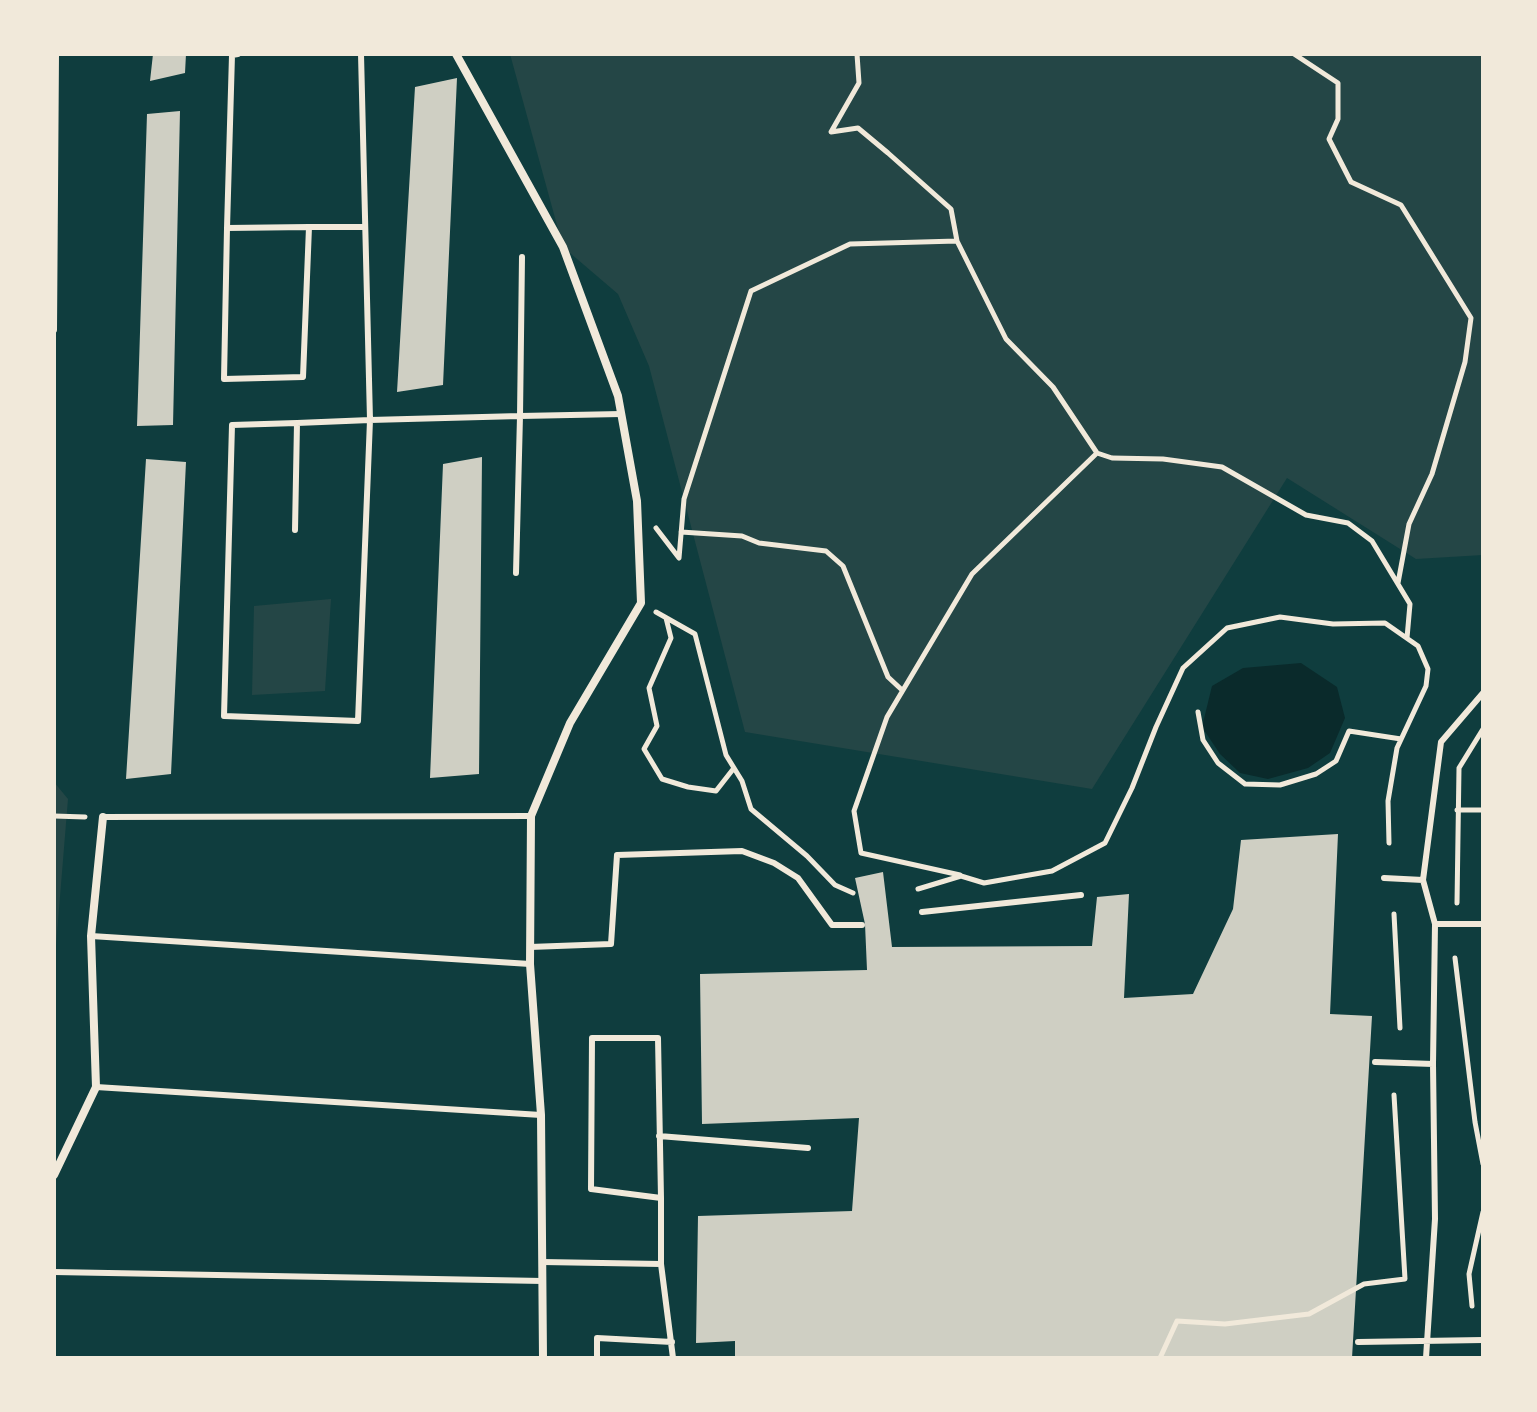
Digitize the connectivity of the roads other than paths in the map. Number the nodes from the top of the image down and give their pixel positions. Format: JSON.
{"nodes":[{"id":1,"x":56,"y":54,"type":"edge"},
{"id":2,"x":238,"y":54,"type":"edge"},
{"id":3,"x":361,"y":54,"type":"edge"},
{"id":4,"x":456,"y":54,"type":"edge"},
{"id":5,"x":309,"y":227,"type":"junction"},
{"id":6,"x":365,"y":227,"type":"junction"},
{"id":7,"x":227,"y":228,"type":"junction"},
{"id":8,"x":522,"y":257,"type":"dead end"},
{"id":9,"x":54,"y":330,"type":"edge"},
{"id":10,"x":621,"y":414,"type":"junction"},
{"id":11,"x":520,"y":416,"type":"junction"},
{"id":12,"x":370,"y":420,"type":"junction"},
{"id":13,"x":297,"y":423,"type":"junction"},
{"id":14,"x":295,"y":530,"type":"dead end"},
{"id":15,"x":516,"y":573,"type":"dead end"},
{"id":16,"x":1483,"y":693,"type":"edge"},
{"id":17,"x":531,"y":816,"type":"junction"},
{"id":18,"x":103,"y":817,"type":"joint"},
{"id":19,"x":1384,"y":878,"type":"dead end"},
{"id":20,"x":1423,"y":880,"type":"junction"},
{"id":21,"x":1081,"y":895,"type":"dead end"},
{"id":22,"x":922,"y":912,"type":"dead end"},
{"id":23,"x":1435,"y":924,"type":"junction"},
{"id":24,"x":1483,"y":924,"type":"edge"},
{"id":25,"x":862,"y":925,"type":"dead end"},
{"id":26,"x":91,"y":936,"type":"junction"},
{"id":27,"x":530,"y":947,"type":"junction"},
{"id":28,"x":530,"y":964,"type":"junction"},
{"id":29,"x":1375,"y":1062,"type":"dead end"},
{"id":30,"x":1433,"y":1064,"type":"junction"},
{"id":31,"x":96,"y":1087,"type":"junction"},
{"id":32,"x":541,"y":1115,"type":"junction"},
{"id":33,"x":659,"y":1136,"type":"junction"},
{"id":34,"x":808,"y":1148,"type":"dead end"},
{"id":35,"x":54,"y":1175,"type":"edge"},
{"id":36,"x":661,"y":1198,"type":"junction"},
{"id":37,"x":543,"y":1262,"type":"junction"},
{"id":38,"x":661,"y":1264,"type":"junction"},
{"id":39,"x":54,"y":1272,"type":"edge"},
{"id":40,"x":543,"y":1281,"type":"junction"},
{"id":41,"x":1483,"y":1340,"type":"edge"},
{"id":42,"x":1426,"y":1341,"type":"junction"},
{"id":43,"x":672,"y":1342,"type":"junction"},
{"id":44,"x":1358,"y":1342,"type":"dead end"},
{"id":45,"x":543,"y":1358,"type":"edge"},
{"id":46,"x":597,"y":1358,"type":"edge"},
{"id":47,"x":673,"y":1358,"type":"edge"},
{"id":48,"x":1426,"y":1358,"type":"edge"}],
"edges":[{"from":1,"to":9,"type":"lane"},
{"from":2,"to":7,"type":"lane"},
{"from":3,"to":6,"type":"lane"},
{"from":4,"to":10,"type":"street"},
{"from":5,"to":6,"type":"lane"},
{"from":5,"to":7,"type":"lane"},
{"from":5,"to":7,"type":"lane"},
{"from":6,"to":12,"type":"lane"},
{"from":8,"to":11,"type":"lane"},
{"from":10,"to":11,"type":"lane"},
{"from":10,"to":17,"type":"street"},
{"from":11,"to":12,"type":"lane"},
{"from":11,"to":15,"type":"lane"},
{"from":12,"to":13,"type":"lane"},
{"from":12,"to":13,"type":"lane"},
{"from":13,"to":14,"type":"lane"},
{"from":16,"to":20,"type":"lane"},
{"from":17,"to":18,"type":"lane"},
{"from":17,"to":27,"type":"street"},
{"from":18,"to":26,"type":"street"},
{"from":19,"to":20,"type":"lane"},
{"from":20,"to":23,"type":"lane"},
{"from":21,"to":22,"type":"lane"},
{"from":23,"to":24,"type":"lane"},
{"from":23,"to":30,"type":"lane"},
{"from":25,"to":27,"type":"lane"},
{"from":26,"to":28,"type":"lane"},
{"from":26,"to":31,"type":"street"},
{"from":27,"to":28,"type":"street"},
{"from":28,"to":32,"type":"street"},
{"from":29,"to":30,"type":"lane"},
{"from":30,"to":42,"type":"lane"},
{"from":31,"to":32,"type":"lane"},
{"from":31,"to":35,"type":"street"},
{"from":32,"to":37,"type":"street"},
{"from":33,"to":34,"type":"lane"},
{"from":33,"to":36,"type":"lane"},
{"from":33,"to":36,"type":"lane"},
{"from":36,"to":38,"type":"lane"},
{"from":37,"to":38,"type":"lane"},
{"from":37,"to":40,"type":"street"},
{"from":38,"to":43,"type":"lane"},
{"from":39,"to":40,"type":"lane"},
{"from":40,"to":45,"type":"street"},
{"from":41,"to":42,"type":"lane"},
{"from":42,"to":44,"type":"lane"},
{"from":42,"to":48,"type":"lane"},
{"from":43,"to":46,"type":"lane"},
{"from":43,"to":47,"type":"lane"}]}
